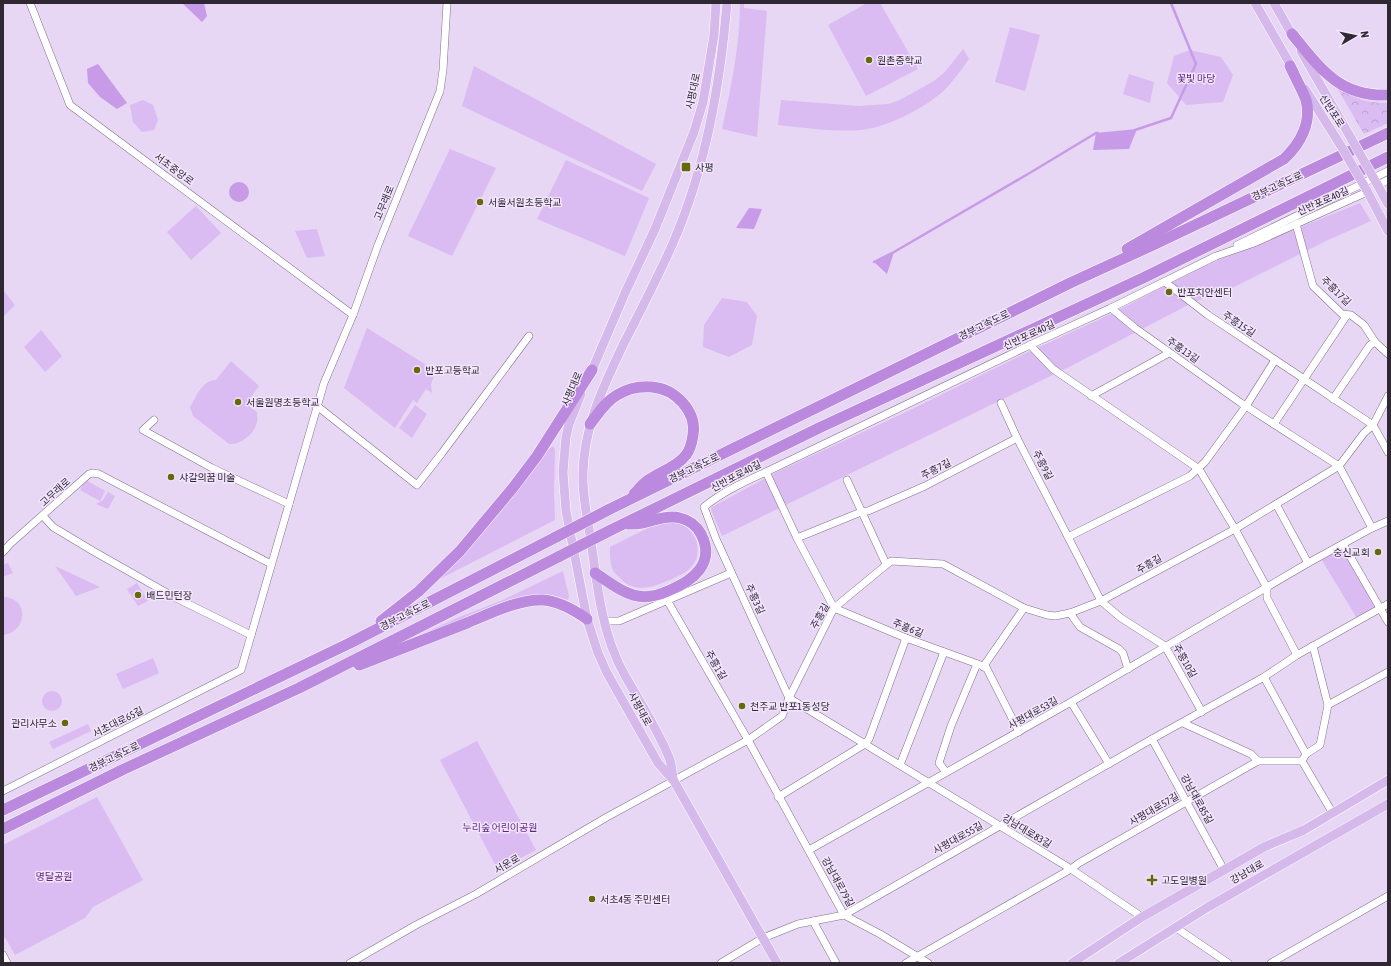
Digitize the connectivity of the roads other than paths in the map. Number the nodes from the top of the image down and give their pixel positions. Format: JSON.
{"nodes":[{"id":1,"x":30,"y":3,"type":"edge"},
{"id":2,"x":447,"y":3,"type":"edge"},
{"id":3,"x":716,"y":3,"type":"edge"},
{"id":4,"x":727,"y":3,"type":"edge"},
{"id":5,"x":1255,"y":3,"type":"edge"},
{"id":6,"x":1274,"y":3,"type":"edge"},
{"id":7,"x":1292,"y":34,"type":"junction"},
{"id":8,"x":1290,"y":66,"type":"junction"},
{"id":9,"x":1388,"y":95,"type":"edge"},
{"id":10,"x":1388,"y":133,"type":"edge"},
{"id":11,"x":1388,"y":157,"type":"edge"},
{"id":12,"x":1388,"y":171,"type":"edge"},
{"id":13,"x":1388,"y":180,"type":"edge"},
{"id":14,"x":1377,"y":184,"type":"junction"},
{"id":15,"x":1366,"y":191,"type":"junction"},
{"id":16,"x":1388,"y":204,"type":"edge"},
{"id":17,"x":1296,"y":224,"type":"junction"},
{"id":18,"x":1388,"y":231,"type":"edge"},
{"id":19,"x":1216,"y":256,"type":"junction"},
{"id":20,"x":1070,"y":282,"type":"junction"},
{"id":21,"x":1165,"y":282,"type":"junction"},
{"id":22,"x":1112,"y":308,"type":"junction"},
{"id":23,"x":353,"y":315,"type":"junction"},
{"id":24,"x":1347,"y":315,"type":"junction"},
{"id":25,"x":529,"y":336,"type":"dead end"},
{"id":26,"x":1375,"y":342,"type":"junction"},
{"id":27,"x":1030,"y":345,"type":"junction"},
{"id":28,"x":1169,"y":353,"type":"junction"},
{"id":29,"x":1388,"y":354,"type":"edge"},
{"id":30,"x":1275,"y":360,"type":"junction"},
{"id":31,"x":592,"y":370,"type":"junction"},
{"id":32,"x":1304,"y":380,"type":"junction"},
{"id":33,"x":1091,"y":396,"type":"junction"},
{"id":34,"x":1388,"y":396,"type":"edge"},
{"id":35,"x":1333,"y":399,"type":"junction"},
{"id":36,"x":1001,"y":403,"type":"dead end"},
{"id":37,"x":317,"y":406,"type":"junction"},
{"id":38,"x":1246,"y":406,"type":"junction"},
{"id":39,"x":154,"y":420,"type":"dead end"},
{"id":40,"x":590,"y":424,"type":"junction"},
{"id":41,"x":1274,"y":424,"type":"junction"},
{"id":42,"x":1373,"y":425,"type":"junction"},
{"id":43,"x":1017,"y":438,"type":"junction"},
{"id":44,"x":1388,"y":452,"type":"edge"},
{"id":45,"x":1339,"y":466,"type":"junction"},
{"id":46,"x":1198,"y":469,"type":"junction"},
{"id":47,"x":766,"y":472,"type":"junction"},
{"id":48,"x":847,"y":480,"type":"dead end"},
{"id":49,"x":628,"y":500,"type":"junction"},
{"id":50,"x":289,"y":504,"type":"junction"},
{"id":51,"x":1276,"y":504,"type":"junction"},
{"id":52,"x":704,"y":508,"type":"joint"},
{"id":53,"x":861,"y":512,"type":"junction"},
{"id":54,"x":43,"y":516,"type":"junction"},
{"id":55,"x":1388,"y":521,"type":"edge"},
{"id":56,"x":622,"y":525,"type":"junction"},
{"id":57,"x":1372,"y":528,"type":"junction"},
{"id":58,"x":1235,"y":529,"type":"junction"},
{"id":59,"x":1068,"y":537,"type":"junction"},
{"id":60,"x":797,"y":538,"type":"junction"},
{"id":61,"x":1343,"y":544,"type":"junction"},
{"id":62,"x":3,"y":552,"type":"edge"},
{"id":63,"x":1308,"y":563,"type":"junction"},
{"id":64,"x":271,"y":564,"type":"junction"},
{"id":65,"x":886,"y":564,"type":"junction"},
{"id":66,"x":595,"y":573,"type":"junction"},
{"id":67,"x":731,"y":573,"type":"junction"},
{"id":68,"x":1267,"y":588,"type":"junction"},
{"id":69,"x":667,"y":600,"type":"junction"},
{"id":70,"x":1101,"y":601,"type":"junction"},
{"id":71,"x":1388,"y":604,"type":"edge"},
{"id":72,"x":834,"y":608,"type":"junction"},
{"id":73,"x":1024,"y":608,"type":"junction"},
{"id":74,"x":1381,"y":609,"type":"junction"},
{"id":75,"x":1070,"y":613,"type":"junction"},
{"id":76,"x":587,"y":619,"type":"junction"},
{"id":77,"x":604,"y":621,"type":"junction"},
{"id":78,"x":1388,"y":622,"type":"edge"},
{"id":79,"x":251,"y":635,"type":"junction"},
{"id":80,"x":906,"y":638,"type":"junction"},
{"id":81,"x":350,"y":643,"type":"junction"},
{"id":82,"x":1165,"y":646,"type":"junction"},
{"id":83,"x":1313,"y":646,"type":"junction"},
{"id":84,"x":944,"y":652,"type":"junction"},
{"id":85,"x":1297,"y":655,"type":"junction"},
{"id":86,"x":980,"y":665,"type":"junction"},
{"id":87,"x":1128,"y":669,"type":"junction"},
{"id":88,"x":242,"y":670,"type":"joint"},
{"id":89,"x":1388,"y":672,"type":"edge"},
{"id":90,"x":1264,"y":677,"type":"junction"},
{"id":91,"x":299,"y":688,"type":"junction"},
{"id":92,"x":789,"y":698,"type":"junction"},
{"id":93,"x":1071,"y":702,"type":"junction"},
{"id":94,"x":1328,"y":705,"type":"junction"},
{"id":95,"x":1202,"y":712,"type":"junction"},
{"id":96,"x":1183,"y":723,"type":"junction"},
{"id":97,"x":1019,"y":732,"type":"junction"},
{"id":98,"x":1152,"y":738,"type":"junction"},
{"id":99,"x":748,"y":740,"type":"junction"},
{"id":100,"x":866,"y":744,"type":"junction"},
{"id":101,"x":1306,"y":754,"type":"junction"},
{"id":102,"x":1258,"y":761,"type":"junction"},
{"id":103,"x":1302,"y":761,"type":"junction"},
{"id":104,"x":1109,"y":764,"type":"junction"},
{"id":105,"x":900,"y":765,"type":"junction"},
{"id":106,"x":946,"y":772,"type":"junction"},
{"id":107,"x":1388,"y":780,"type":"edge"},
{"id":108,"x":674,"y":781,"type":"junction"},
{"id":109,"x":928,"y":782,"type":"junction"},
{"id":110,"x":3,"y":792,"type":"edge"},
{"id":111,"x":778,"y":797,"type":"junction"},
{"id":112,"x":1187,"y":801,"type":"junction"},
{"id":113,"x":1388,"y":804,"type":"edge"},
{"id":114,"x":3,"y":810,"type":"edge"},
{"id":115,"x":1332,"y":812,"type":"junction"},
{"id":116,"x":1000,"y":826,"type":"junction"},
{"id":117,"x":3,"y":829,"type":"edge"},
{"id":118,"x":809,"y":850,"type":"junction"},
{"id":119,"x":1071,"y":869,"type":"junction"},
{"id":120,"x":1224,"y":870,"type":"junction"},
{"id":121,"x":1388,"y":896,"type":"edge"},
{"id":122,"x":844,"y":915,"type":"junction"},
{"id":123,"x":1142,"y":917,"type":"junction"},
{"id":124,"x":813,"y":921,"type":"junction"},
{"id":125,"x":1175,"y":927,"type":"junction"},
{"id":126,"x":763,"y":938,"type":"junction"},
{"id":127,"x":3,"y":955,"type":"edge"},
{"id":128,"x":917,"y":957,"type":"junction"},
{"id":129,"x":7,"y":963,"type":"edge"},
{"id":130,"x":350,"y":963,"type":"edge"},
{"id":131,"x":721,"y":963,"type":"edge"},
{"id":132,"x":777,"y":963,"type":"edge"},
{"id":133,"x":836,"y":963,"type":"edge"},
{"id":134,"x":906,"y":963,"type":"edge"},
{"id":135,"x":928,"y":963,"type":"edge"},
{"id":136,"x":1072,"y":963,"type":"edge"},
{"id":137,"x":1119,"y":963,"type":"edge"},
{"id":138,"x":1228,"y":963,"type":"edge"},
{"id":139,"x":1271,"y":963,"type":"edge"}],
"edges":[{"from":1,"to":23,"type":"street","name":"서초중앙로"},
{"from":2,"to":23,"type":"street","name":"고무래로"},
{"from":3,"to":31,"type":"main road","name":"사평대로"},
{"from":4,"to":40,"type":"main road","name":"사평대로"},
{"from":5,"to":8,"type":"main road","name":"신반포로"},
{"from":6,"to":7,"type":"main road","name":"신반포로"},
{"from":7,"to":9,"type":"highway"},
{"from":7,"to":14,"type":"main road","name":"신반포로","bridge":true},
{"from":8,"to":15,"type":"main road","name":"신반포로","bridge":true},
{"from":8,"to":20,"type":"highway"},
{"from":10,"to":20,"type":"highway","name":"경부고속도로"},
{"from":11,"to":56,"type":"highway","name":"경부고속도로"},
{"from":12,"to":19,"type":"street"},
{"from":13,"to":14,"type":"street"},
{"from":14,"to":16,"type":"main road","name":"신반포로"},
{"from":15,"to":17,"type":"street","name":"신반포로40길"},
{"from":15,"to":18,"type":"main road","name":"신반포로"},
{"from":17,"to":19,"type":"street","name":"신반포로40길"},
{"from":17,"to":24,"type":"street","name":"주흥17길"},
{"from":19,"to":21,"type":"street","name":"신반포로40길"},
{"from":20,"to":49,"type":"highway","name":"경부고속도로"},
{"from":21,"to":22,"type":"street","name":"신반포로40길"},
{"from":21,"to":30,"type":"street","name":"주흥15길"},
{"from":22,"to":27,"type":"street","name":"신반포로40길"},
{"from":22,"to":28,"type":"street","name":"주흥13길"},
{"from":23,"to":37,"type":"street","name":"고무래로"},
{"from":24,"to":26,"type":"street","name":"주흥17길"},
{"from":24,"to":32,"type":"street"},
{"from":25,"to":37,"type":"street"},
{"from":26,"to":29,"type":"street","name":"주흥17길"},
{"from":26,"to":35,"type":"street"},
{"from":27,"to":33,"type":"street"},
{"from":27,"to":47,"type":"street","name":"신반포로40길"},
{"from":28,"to":33,"type":"street"},
{"from":28,"to":38,"type":"street","name":"주흥13길"},
{"from":30,"to":32,"type":"street","name":"주흥15길"},
{"from":30,"to":38,"type":"street"},
{"from":31,"to":76,"type":"main road","name":"사평대로"},
{"from":31,"to":81,"type":"highway"},
{"from":32,"to":35,"type":"street","name":"주흥15길"},
{"from":32,"to":41,"type":"street"},
{"from":33,"to":46,"type":"street"},
{"from":34,"to":42,"type":"street","name":"주흥길"},
{"from":35,"to":42,"type":"street","name":"주흥15길"},
{"from":36,"to":43,"type":"street","name":"주흥9길"},
{"from":37,"to":50,"type":"street","name":"고무래로"},
{"from":38,"to":41,"type":"street","name":"주흥13길"},
{"from":38,"to":46,"type":"street"},
{"from":39,"to":50,"type":"street"},
{"from":40,"to":49,"type":"highway"},
{"from":40,"to":66,"type":"main road","name":"사평대로"},
{"from":41,"to":45,"type":"street","name":"주흥13길"},
{"from":42,"to":44,"type":"street"},
{"from":42,"to":45,"type":"street","name":"주흥길"},
{"from":43,"to":53,"type":"street","name":"주흥7길"},
{"from":43,"to":59,"type":"street","name":"주흥9길"},
{"from":45,"to":51,"type":"street","name":"주흥길"},
{"from":45,"to":57,"type":"street"},
{"from":46,"to":58,"type":"street"},
{"from":46,"to":59,"type":"street"},
{"from":47,"to":52,"type":"street","name":"신반포로40길"},
{"from":47,"to":60,"type":"street"},
{"from":48,"to":53,"type":"street"},
{"from":49,"to":81,"type":"highway","name":"경부고속도로","bridge":true},
{"from":50,"to":64,"type":"street","name":"고무래로"},
{"from":51,"to":58,"type":"street","name":"주흥길"},
{"from":51,"to":63,"type":"street"},
{"from":52,"to":67,"type":"street","name":"주흥3길"},
{"from":53,"to":60,"type":"street","name":"주흥7길"},
{"from":53,"to":65,"type":"street"},
{"from":54,"to":62,"type":"street"},
{"from":54,"to":64,"type":"street","name":"고무래로"},
{"from":54,"to":79,"type":"street","name":"고무래로"},
{"from":55,"to":57,"type":"street","name":"사평대로53길"},
{"from":56,"to":66,"type":"highway"},
{"from":56,"to":91,"type":"highway","name":"경부고속도로","bridge":true},
{"from":57,"to":61,"type":"street","name":"사평대로53길"},
{"from":58,"to":68,"type":"street"},
{"from":58,"to":70,"type":"street","name":"주흥길"},
{"from":59,"to":70,"type":"street","name":"주흥9길"},
{"from":60,"to":72,"type":"street"},
{"from":61,"to":63,"type":"street","name":"사평대로53길"},
{"from":61,"to":74,"type":"street"},
{"from":63,"to":68,"type":"street","name":"사평대로53길"},
{"from":64,"to":79,"type":"street","name":"고무래로"},
{"from":65,"to":72,"type":"street","name":"주흥길"},
{"from":65,"to":73,"type":"street","name":"주흥길"},
{"from":66,"to":77,"type":"main road","name":"사평대로"},
{"from":67,"to":69,"type":"street"},
{"from":67,"to":92,"type":"street","name":"주흥3길"},
{"from":68,"to":82,"type":"street","name":"사평대로53길"},
{"from":68,"to":85,"type":"street"},
{"from":69,"to":77,"type":"street"},
{"from":69,"to":99,"type":"street","name":"주흥1길"},
{"from":70,"to":75,"type":"street","name":"주흥길"},
{"from":70,"to":82,"type":"street","name":"주흥10길"},
{"from":71,"to":74,"type":"street","name":"사평대로55길"},
{"from":72,"to":80,"type":"street","name":"주흥6길"},
{"from":72,"to":92,"type":"street","name":"주흥길"},
{"from":73,"to":75,"type":"street","name":"주흥길"},
{"from":73,"to":86,"type":"street"},
{"from":74,"to":78,"type":"street"},
{"from":74,"to":83,"type":"street","name":"사평대로55길"},
{"from":75,"to":87,"type":"street"},
{"from":76,"to":91,"type":"highway"},
{"from":76,"to":108,"type":"main road","name":"사평대로"},
{"from":77,"to":108,"type":"main road","name":"사평대로"},
{"from":79,"to":88,"type":"street","name":"고무래로"},
{"from":80,"to":84,"type":"street","name":"주흥6길"},
{"from":80,"to":100,"type":"street"},
{"from":81,"to":114,"type":"highway","name":"경부고속도로"},
{"from":82,"to":87,"type":"street","name":"사평대로53길"},
{"from":82,"to":95,"type":"street","name":"주흥10길"},
{"from":83,"to":85,"type":"street","name":"사평대로55길"},
{"from":83,"to":94,"type":"street"},
{"from":84,"to":86,"type":"street","name":"주흥6길"},
{"from":84,"to":105,"type":"street"},
{"from":85,"to":90,"type":"street","name":"사평대로55길"},
{"from":86,"to":97,"type":"street"},
{"from":86,"to":106,"type":"street"},
{"from":87,"to":93,"type":"street","name":"사평대로53길"},
{"from":88,"to":110,"type":"street","name":"서초대로65길"},
{"from":89,"to":94,"type":"street"},
{"from":90,"to":95,"type":"street","name":"사평대로55길"},
{"from":90,"to":101,"type":"street"},
{"from":91,"to":117,"type":"highway","name":"경부고속도로"},
{"from":92,"to":99,"type":"street","name":"주흥길"},
{"from":92,"to":100,"type":"street","name":"강남대로83길"},
{"from":93,"to":97,"type":"street","name":"사평대로53길"},
{"from":93,"to":104,"type":"street"},
{"from":94,"to":101,"type":"street"},
{"from":95,"to":96,"type":"street","name":"사평대로55길"},
{"from":96,"to":98,"type":"street","name":"사평대로55길"},
{"from":96,"to":102,"type":"street"},
{"from":97,"to":106,"type":"street","name":"사평대로53길"},
{"from":98,"to":104,"type":"street","name":"사평대로55길"},
{"from":98,"to":112,"type":"street","name":"강남대로85길"},
{"from":99,"to":108,"type":"street","name":"주흥길"},
{"from":99,"to":111,"type":"street","name":"강남대로79길"},
{"from":100,"to":105,"type":"street","name":"강남대로83길"},
{"from":100,"to":111,"type":"street"},
{"from":101,"to":103,"type":"street"},
{"from":102,"to":103,"type":"street","name":"사평대로57길"},
{"from":102,"to":112,"type":"street","name":"사평대로57길"},
{"from":103,"to":115,"type":"street"},
{"from":104,"to":116,"type":"street","name":"사평대로55길"},
{"from":105,"to":109,"type":"street","name":"강남대로83길"},
{"from":106,"to":109,"type":"street","name":"사평대로53길"},
{"from":107,"to":115,"type":"main road","name":"강남대로"},
{"from":108,"to":126,"type":"main road","name":"사평대로"},
{"from":108,"to":130,"type":"street","name":"서운로"},
{"from":109,"to":116,"type":"street","name":"강남대로83길"},
{"from":109,"to":118,"type":"street","name":"사평대로53길"},
{"from":111,"to":118,"type":"street","name":"강남대로79길"},
{"from":112,"to":119,"type":"street","name":"사평대로57길"},
{"from":112,"to":120,"type":"street","name":"강남대로85길"},
{"from":113,"to":125,"type":"main road","name":"강남대로"},
{"from":115,"to":120,"type":"main road","name":"강남대로"},
{"from":116,"to":119,"type":"street","name":"강남대로83길"},
{"from":116,"to":122,"type":"street","name":"사평대로55길"},
{"from":118,"to":122,"type":"street","name":"강남대로79길"},
{"from":119,"to":123,"type":"street","name":"강남대로83길"},
{"from":119,"to":128,"type":"street","name":"사평대로57길"},
{"from":120,"to":123,"type":"main road","name":"강남대로"},
{"from":121,"to":139,"type":"street"},
{"from":122,"to":124,"type":"street","name":"사평대로55길"},
{"from":122,"to":128,"type":"street","name":"강남대로79길"},
{"from":123,"to":136,"type":"main road","name":"강남대로"},
{"from":124,"to":126,"type":"street","name":"사평대로55길"},
{"from":124,"to":133,"type":"street"},
{"from":125,"to":137,"type":"main road","name":"강남대로"},
{"from":125,"to":138,"type":"street"},
{"from":126,"to":131,"type":"street","name":"사평대로55길"},
{"from":126,"to":132,"type":"main road","name":"사평대로"},
{"from":127,"to":129,"type":"street"},
{"from":128,"to":134,"type":"street","name":"사평대로57길"},
{"from":128,"to":135,"type":"street","name":"강남대로79길"}]}
